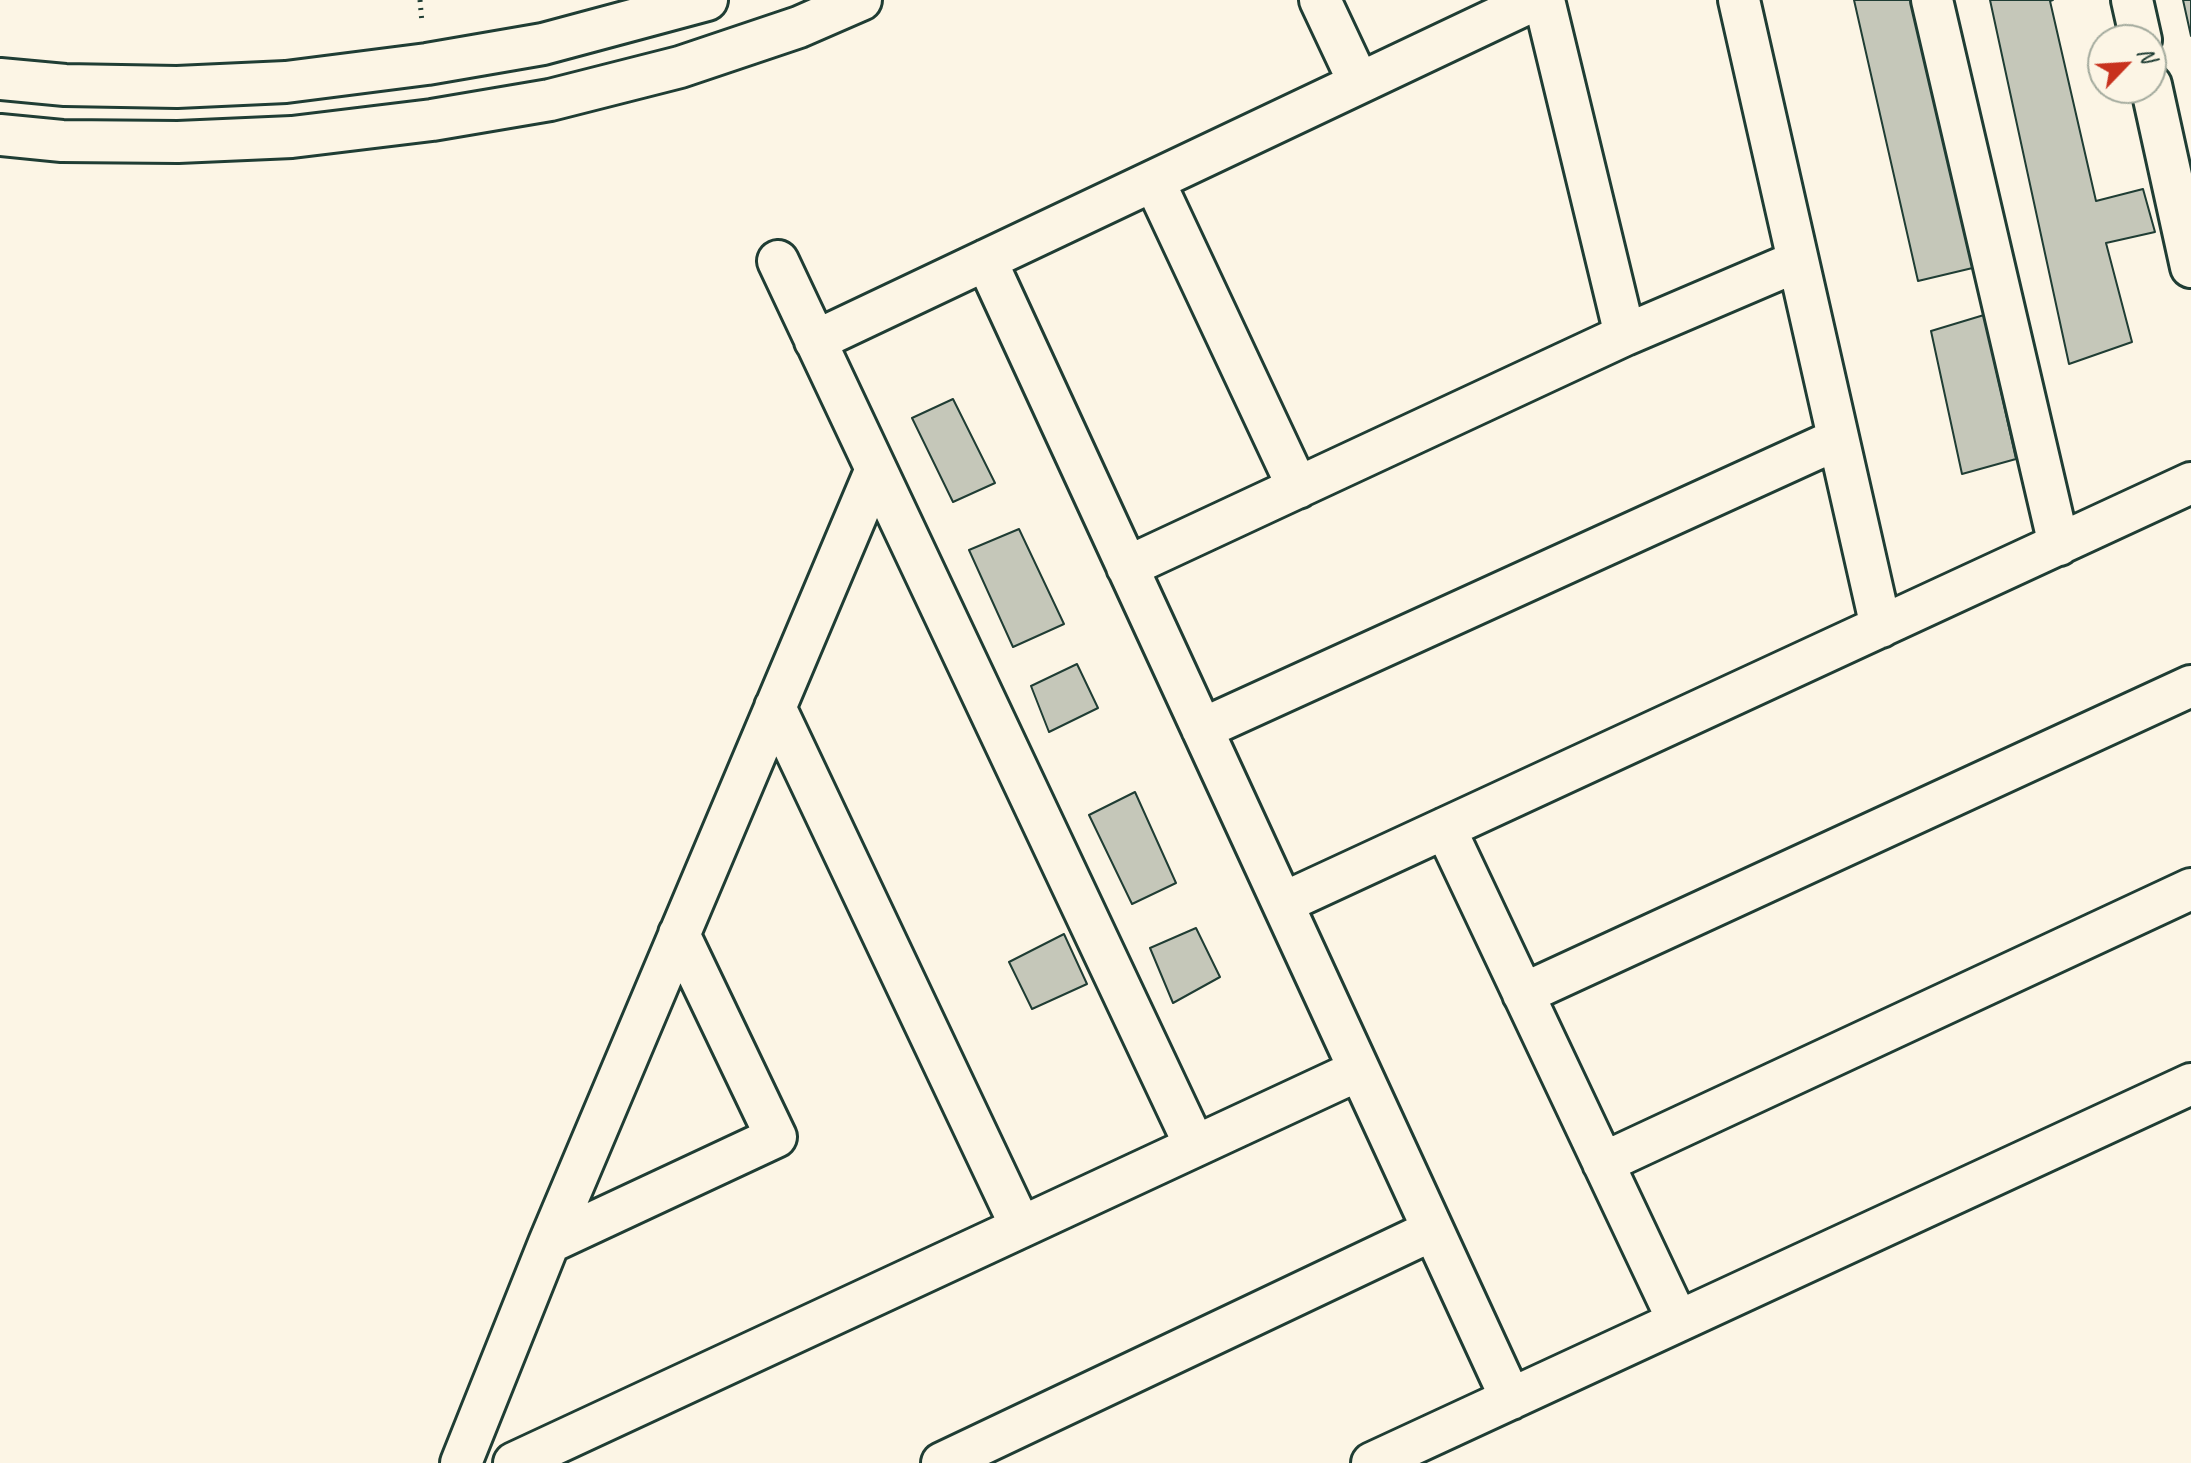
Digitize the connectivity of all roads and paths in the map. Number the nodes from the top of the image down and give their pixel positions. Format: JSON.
{"nodes":[{"id":1,"x":707,"y":0,"type":"edge"},
{"id":2,"x":861,"y":0,"type":"edge"},
{"id":3,"x":1320,"y":0,"type":"edge"},
{"id":4,"x":1535,"y":0,"type":"edge"},
{"id":5,"x":1544,"y":0,"type":"edge"},
{"id":6,"x":1739,"y":0,"type":"edge"},
{"id":7,"x":1932,"y":0,"type":"edge"},
{"id":8,"x":2132,"y":0,"type":"edge"},
{"id":9,"x":2137,"y":24,"type":"edge"},
{"id":10,"x":427,"y":64,"type":"junction"},
{"id":11,"x":0,"y":79,"type":"edge"},
{"id":12,"x":1359,"y":83,"type":"junction"},
{"id":13,"x":2155,"y":104,"type":"edge"},
{"id":14,"x":432,"y":120,"type":"junction"},
{"id":15,"x":0,"y":135,"type":"edge"},
{"id":16,"x":1154,"y":181,"type":"junction"},
{"id":17,"x":986,"y":260,"type":"junction"},
{"id":18,"x":778,"y":261,"type":"dead end"},
{"id":19,"x":1798,"y":261,"type":"junction"},
{"id":20,"x":2191,"y":267,"type":"edge"},
{"id":21,"x":1625,"y":335,"type":"junction"},
{"id":22,"x":815,"y":341,"type":"junction"},
{"id":23,"x":1838,"y":439,"type":"junction"},
{"id":24,"x":876,"y":469,"type":"junction"},
{"id":25,"x":2191,"y":483,"type":"edge"},
{"id":26,"x":1298,"y":488,"type":"junction"},
{"id":27,"x":2059,"y":545,"type":"junction"},
{"id":28,"x":1127,"y":567,"type":"junction"},
{"id":29,"x":1881,"y":627,"type":"junction"},
{"id":30,"x":2191,"y":686,"type":"edge"},
{"id":31,"x":775,"y":707,"type":"junction"},
{"id":32,"x":1202,"y":729,"type":"junction"},
{"id":33,"x":1445,"y":828,"type":"junction"},
{"id":34,"x":2191,"y":889,"type":"edge"},
{"id":35,"x":1283,"y":903,"type":"junction"},
{"id":36,"x":679,"y":934,"type":"junction"},
{"id":37,"x":1523,"y":994,"type":"junction"},
{"id":38,"x":1359,"y":1070,"type":"junction"},
{"id":39,"x":2191,"y":1084,"type":"edge"},
{"id":40,"x":1195,"y":1146,"type":"junction"},
{"id":41,"x":1603,"y":1163,"type":"junction"},
{"id":42,"x":1021,"y":1227,"type":"junction"},
{"id":43,"x":1433,"y":1230,"type":"junction"},
{"id":44,"x":549,"y":1243,"type":"junction"},
{"id":45,"x":1678,"y":1321,"type":"junction"},
{"id":46,"x":1511,"y":1399,"type":"junction"},
{"id":47,"x":461,"y":1463,"type":"edge"},
{"id":48,"x":514,"y":1463,"type":"edge"},
{"id":49,"x":942,"y":1463,"type":"edge"},
{"id":50,"x":1372,"y":1463,"type":"edge"}],
"edges":[{"from":1,"to":10,"type":"street"},
{"from":2,"to":14,"type":"street"},
{"from":3,"to":12,"type":"street"},
{"from":4,"to":12,"type":"street"},
{"from":5,"to":21,"type":"street"},
{"from":6,"to":19,"type":"street"},
{"from":7,"to":27,"type":"street"},
{"from":8,"to":9,"type":"street"},
{"from":10,"to":11,"type":"street"},
{"from":10,"to":14,"type":"street"},
{"from":12,"to":16,"type":"street"},
{"from":13,"to":20,"type":"street"},
{"from":14,"to":15,"type":"street"},
{"from":16,"to":17,"type":"street"},
{"from":16,"to":26,"type":"street"},
{"from":17,"to":22,"type":"street"},
{"from":17,"to":28,"type":"street"},
{"from":18,"to":22,"type":"street"},
{"from":19,"to":21,"type":"street"},
{"from":19,"to":23,"type":"street"},
{"from":21,"to":26,"type":"street"},
{"from":22,"to":24,"type":"street"},
{"from":23,"to":29,"type":"street"},
{"from":23,"to":32,"type":"street"},
{"from":24,"to":31,"type":"street"},
{"from":24,"to":40,"type":"street"},
{"from":25,"to":27,"type":"street"},
{"from":26,"to":28,"type":"street"},
{"from":27,"to":29,"type":"street"},
{"from":28,"to":32,"type":"street"},
{"from":29,"to":33,"type":"street"},
{"from":30,"to":37,"type":"street"},
{"from":31,"to":36,"type":"street"},
{"from":31,"to":42,"type":"street"},
{"from":32,"to":35,"type":"street"},
{"from":33,"to":35,"type":"street"},
{"from":33,"to":37,"type":"street"},
{"from":34,"to":41,"type":"street"},
{"from":35,"to":38,"type":"street"},
{"from":36,"to":44,"type":"street"},
{"from":36,"to":44,"type":"street"},
{"from":37,"to":41,"type":"street"},
{"from":38,"to":40,"type":"street"},
{"from":38,"to":43,"type":"street"},
{"from":39,"to":45,"type":"street"},
{"from":40,"to":42,"type":"street"},
{"from":41,"to":45,"type":"street"},
{"from":42,"to":48,"type":"street"},
{"from":43,"to":46,"type":"street"},
{"from":43,"to":49,"type":"street"},
{"from":44,"to":47,"type":"street"},
{"from":45,"to":46,"type":"street"},
{"from":46,"to":50,"type":"street"}]}
